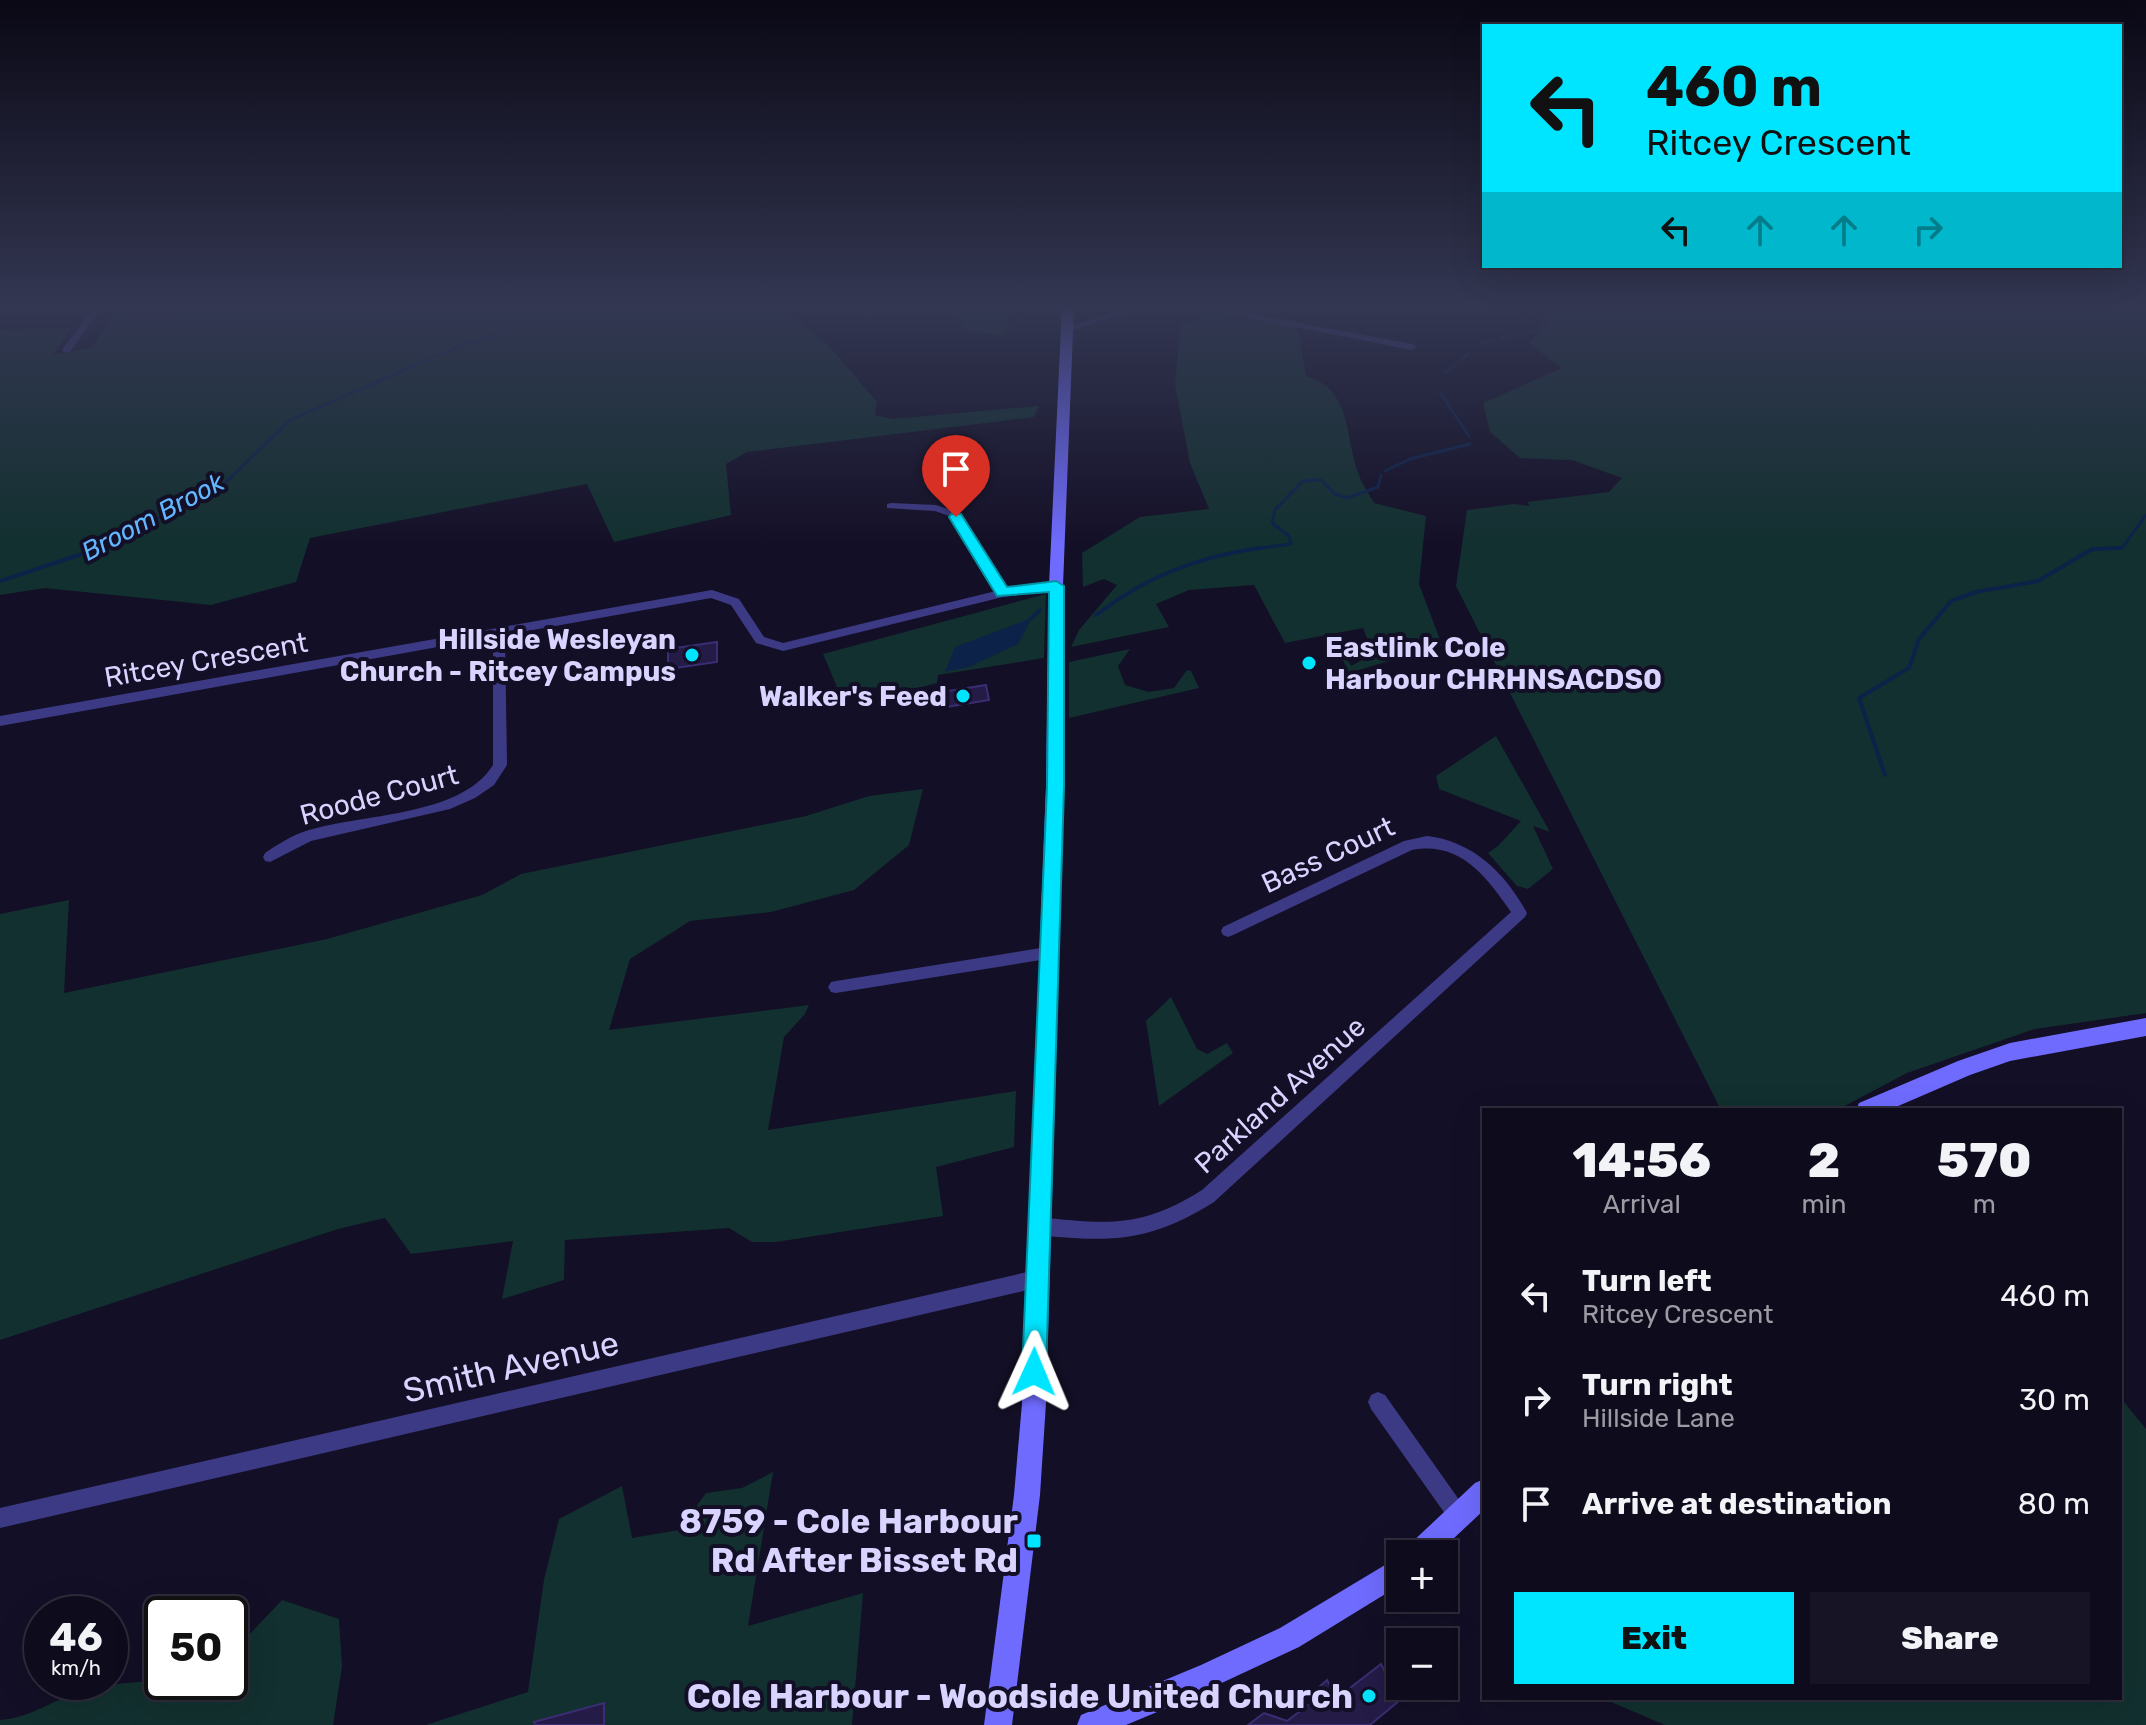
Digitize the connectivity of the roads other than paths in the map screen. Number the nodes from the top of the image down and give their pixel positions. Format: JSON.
{"nodes":[{"id":1,"x":1065,"y":386,"type":"edge"},
{"id":2,"x":891,"y":506,"type":"dead end"},
{"id":3,"x":1056,"y":586,"type":"junction"},
{"id":4,"x":1003,"y":593,"type":"junction"},
{"id":5,"x":499,"y":631,"type":"junction"},
{"id":6,"x":0,"y":721,"type":"edge"},
{"id":7,"x":270,"y":857,"type":"dead end"},
{"id":8,"x":1520,"y":913,"type":"joint"},
{"id":9,"x":1228,"y":931,"type":"dead end"},
{"id":10,"x":1047,"y":953,"type":"junction"},
{"id":11,"x":836,"y":987,"type":"dead end"},
{"id":12,"x":2146,"y":1027,"type":"edge"},
{"id":13,"x":1871,"y":1108,"type":"edge"},
{"id":14,"x":1037,"y":1226,"type":"junction"},
{"id":15,"x":1036,"y":1279,"type":"junction"},
{"id":16,"x":1378,"y":1402,"type":"dead end"},
{"id":17,"x":1482,"y":1494,"type":"edge"},
{"id":18,"x":0,"y":1518,"type":"edge"},
{"id":19,"x":1460,"y":1518,"type":"junction"},
{"id":20,"x":1434,"y":1540,"type":"edge"},
{"id":21,"x":1386,"y":1579,"type":"edge"},
{"id":22,"x":998,"y":1725,"type":"edge"},
{"id":23,"x":1091,"y":1725,"type":"edge"}],
"edges":[{"from":1,"to":3,"type":"main road"},
{"from":2,"to":4,"type":"street"},
{"from":3,"to":4,"type":"street","name":"Ritcey Crescent"},
{"from":3,"to":10,"type":"main road"},
{"from":4,"to":5,"type":"street","name":"Ritcey Crescent"},
{"from":5,"to":6,"type":"street","name":"Ritcey Crescent"},
{"from":5,"to":7,"type":"street","name":"Roode Court"},
{"from":8,"to":9,"type":"street","name":"Bass Court"},
{"from":8,"to":14,"type":"street","name":"Parkland Avenue"},
{"from":10,"to":11,"type":"street"},
{"from":10,"to":14,"type":"main road"},
{"from":12,"to":13,"type":"main road"},
{"from":14,"to":15,"type":"main road"},
{"from":15,"to":18,"type":"street","name":"Smith Avenue"},
{"from":15,"to":22,"type":"main road"},
{"from":16,"to":19,"type":"street"},
{"from":17,"to":19,"type":"main road"},
{"from":19,"to":20,"type":"main road"},
{"from":21,"to":23,"type":"main road"}]}
